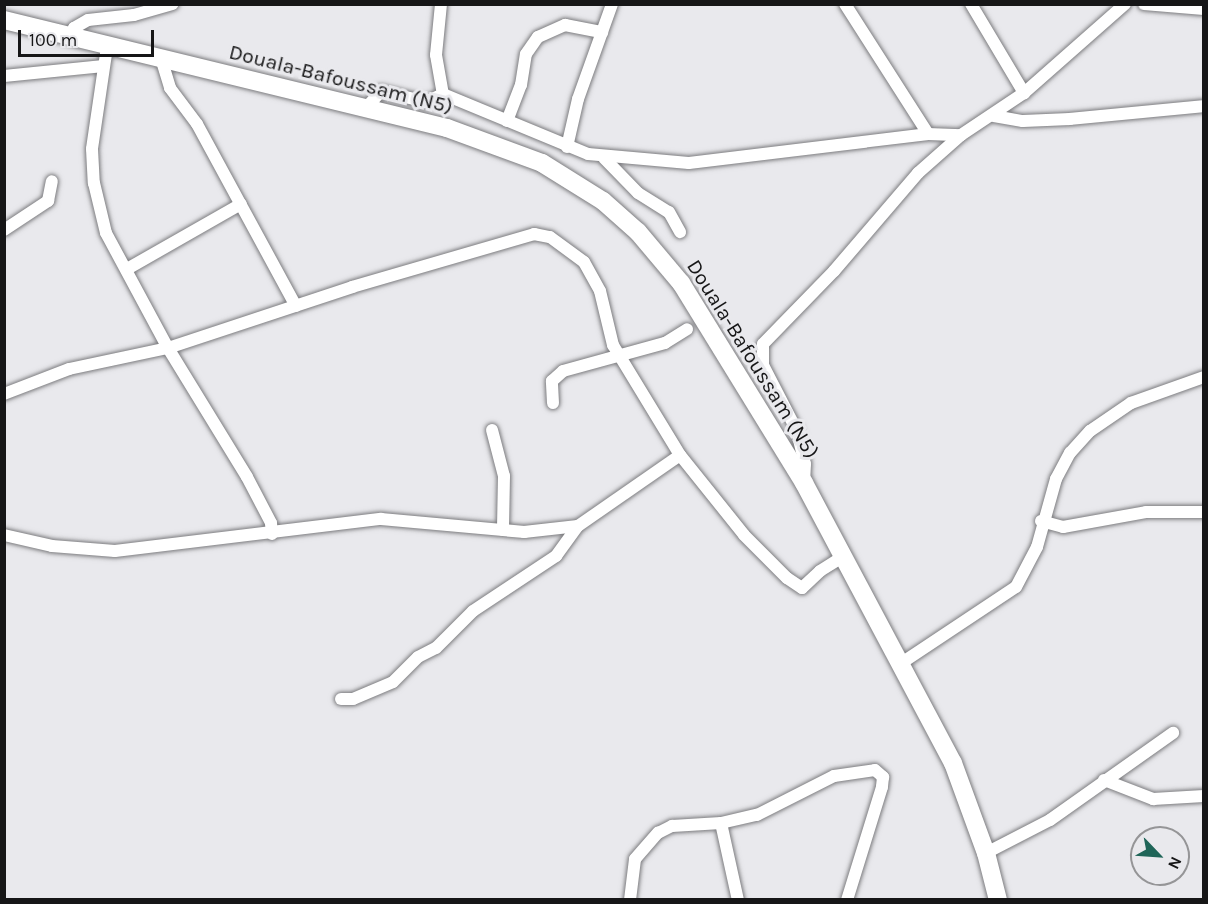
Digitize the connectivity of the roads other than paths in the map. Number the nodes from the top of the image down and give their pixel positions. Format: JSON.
{"nodes":[{"id":1,"x":172,"y":4,"type":"edge"},
{"id":2,"x":441,"y":4,"type":"edge"},
{"id":3,"x":612,"y":4,"type":"edge"},
{"id":4,"x":845,"y":4,"type":"edge"},
{"id":5,"x":971,"y":4,"type":"edge"},
{"id":6,"x":1125,"y":4,"type":"edge"},
{"id":7,"x":1144,"y":4,"type":"edge"},
{"id":8,"x":1203,"y":9,"type":"edge"},
{"id":9,"x":135,"y":10,"type":"edge"},
{"id":10,"x":4,"y":20,"type":"edge"},
{"id":11,"x":602,"y":33,"type":"junction"},
{"id":12,"x":70,"y":38,"type":"junction"},
{"id":13,"x":107,"y":47,"type":"junction"},
{"id":14,"x":161,"y":57,"type":"junction"},
{"id":15,"x":104,"y":66,"type":"junction"},
{"id":16,"x":4,"y":76,"type":"edge"},
{"id":17,"x":443,"y":93,"type":"junction"},
{"id":18,"x":1024,"y":93,"type":"junction"},
{"id":19,"x":1203,"y":106,"type":"edge"},
{"id":20,"x":365,"y":109,"type":"junction"},
{"id":21,"x":993,"y":116,"type":"junction"},
{"id":22,"x":507,"y":121,"type":"junction"},
{"id":23,"x":928,"y":134,"type":"junction"},
{"id":24,"x":961,"y":135,"type":"junction"},
{"id":25,"x":567,"y":147,"type":"junction"},
{"id":26,"x":604,"y":158,"type":"junction"},
{"id":27,"x":52,"y":181,"type":"dead end"},
{"id":28,"x":241,"y":204,"type":"junction"},
{"id":29,"x":4,"y":230,"type":"edge"},
{"id":30,"x":680,"y":232,"type":"dead end"},
{"id":31,"x":128,"y":269,"type":"junction"},
{"id":32,"x":296,"y":306,"type":"junction"},
{"id":33,"x":687,"y":329,"type":"dead end"},
{"id":34,"x":168,"y":348,"type":"junction"},
{"id":35,"x":619,"y":356,"type":"junction"},
{"id":36,"x":1203,"y":376,"type":"edge"},
{"id":37,"x":4,"y":394,"type":"edge"},
{"id":38,"x":552,"y":403,"type":"dead end"},
{"id":39,"x":492,"y":430,"type":"dead end"},
{"id":40,"x":680,"y":455,"type":"junction"},
{"id":41,"x":804,"y":483,"type":"junction"},
{"id":42,"x":1203,"y":512,"type":"edge"},
{"id":43,"x":1041,"y":521,"type":"junction"},
{"id":44,"x":578,"y":526,"type":"junction"},
{"id":45,"x":503,"y":530,"type":"junction"},
{"id":46,"x":4,"y":534,"type":"edge"},
{"id":47,"x":272,"y":534,"type":"junction"},
{"id":48,"x":844,"y":556,"type":"junction"},
{"id":49,"x":900,"y":664,"type":"junction"},
{"id":50,"x":341,"y":699,"type":"dead end"},
{"id":51,"x":1173,"y":734,"type":"dead end"},
{"id":52,"x":1104,"y":780,"type":"junction"},
{"id":53,"x":1203,"y":796,"type":"edge"},
{"id":54,"x":721,"y":823,"type":"junction"},
{"id":55,"x":986,"y":853,"type":"junction"},
{"id":56,"x":630,"y":900,"type":"edge"},
{"id":57,"x":738,"y":900,"type":"edge"},
{"id":58,"x":847,"y":900,"type":"edge"},
{"id":59,"x":998,"y":900,"type":"edge"}],
"edges":[{"from":1,"to":9,"type":"street"},
{"from":2,"to":17,"type":"street"},
{"from":3,"to":11,"type":"street"},
{"from":4,"to":23,"type":"street"},
{"from":5,"to":18,"type":"street"},
{"from":6,"to":18,"type":"street"},
{"from":7,"to":8,"type":"street"},
{"from":9,"to":12,"type":"street"},
{"from":10,"to":12,"type":"highway","name":"Douala-Bafoussam (N5)"},
{"from":11,"to":22,"type":"street"},
{"from":11,"to":25,"type":"street"},
{"from":12,"to":13,"type":"highway","name":"Douala-Bafoussam (N5)"},
{"from":13,"to":14,"type":"highway","name":"Douala-Bafoussam (N5)"},
{"from":13,"to":15,"type":"street"},
{"from":14,"to":20,"type":"highway","name":"Douala-Bafoussam (N5)"},
{"from":14,"to":28,"type":"street"},
{"from":15,"to":16,"type":"street"},
{"from":15,"to":31,"type":"street"},
{"from":17,"to":20,"type":"street"},
{"from":17,"to":22,"type":"street"},
{"from":18,"to":21,"type":"street"},
{"from":19,"to":21,"type":"street"},
{"from":20,"to":41,"type":"highway","name":"Douala-Bafoussam (N5)"},
{"from":21,"to":24,"type":"street"},
{"from":22,"to":25,"type":"street"},
{"from":23,"to":24,"type":"street"},
{"from":23,"to":26,"type":"street"},
{"from":24,"to":41,"type":"street"},
{"from":25,"to":26,"type":"street"},
{"from":26,"to":30,"type":"street"},
{"from":27,"to":29,"type":"street"},
{"from":28,"to":31,"type":"street"},
{"from":28,"to":32,"type":"street"},
{"from":31,"to":34,"type":"street"},
{"from":32,"to":34,"type":"street"},
{"from":32,"to":35,"type":"street"},
{"from":33,"to":35,"type":"street"},
{"from":34,"to":37,"type":"street"},
{"from":34,"to":47,"type":"street"},
{"from":35,"to":38,"type":"street"},
{"from":35,"to":40,"type":"street"},
{"from":36,"to":43,"type":"street"},
{"from":39,"to":45,"type":"street"},
{"from":40,"to":44,"type":"street"},
{"from":40,"to":48,"type":"street"},
{"from":41,"to":48,"type":"highway","name":"Douala-Bafoussam (N5)"},
{"from":42,"to":43,"type":"street"},
{"from":43,"to":49,"type":"street"},
{"from":44,"to":45,"type":"street"},
{"from":44,"to":50,"type":"street"},
{"from":45,"to":47,"type":"street"},
{"from":46,"to":47,"type":"street"},
{"from":48,"to":49,"type":"highway","name":"Douala-Bafoussam (N5)"},
{"from":49,"to":55,"type":"highway","name":"Douala-Bafoussam (N5)"},
{"from":51,"to":52,"type":"street"},
{"from":52,"to":53,"type":"street"},
{"from":52,"to":55,"type":"street"},
{"from":54,"to":56,"type":"street"},
{"from":54,"to":57,"type":"street"},
{"from":54,"to":58,"type":"street"},
{"from":55,"to":59,"type":"highway","name":"Douala-Bafoussam (N5)"}]}
